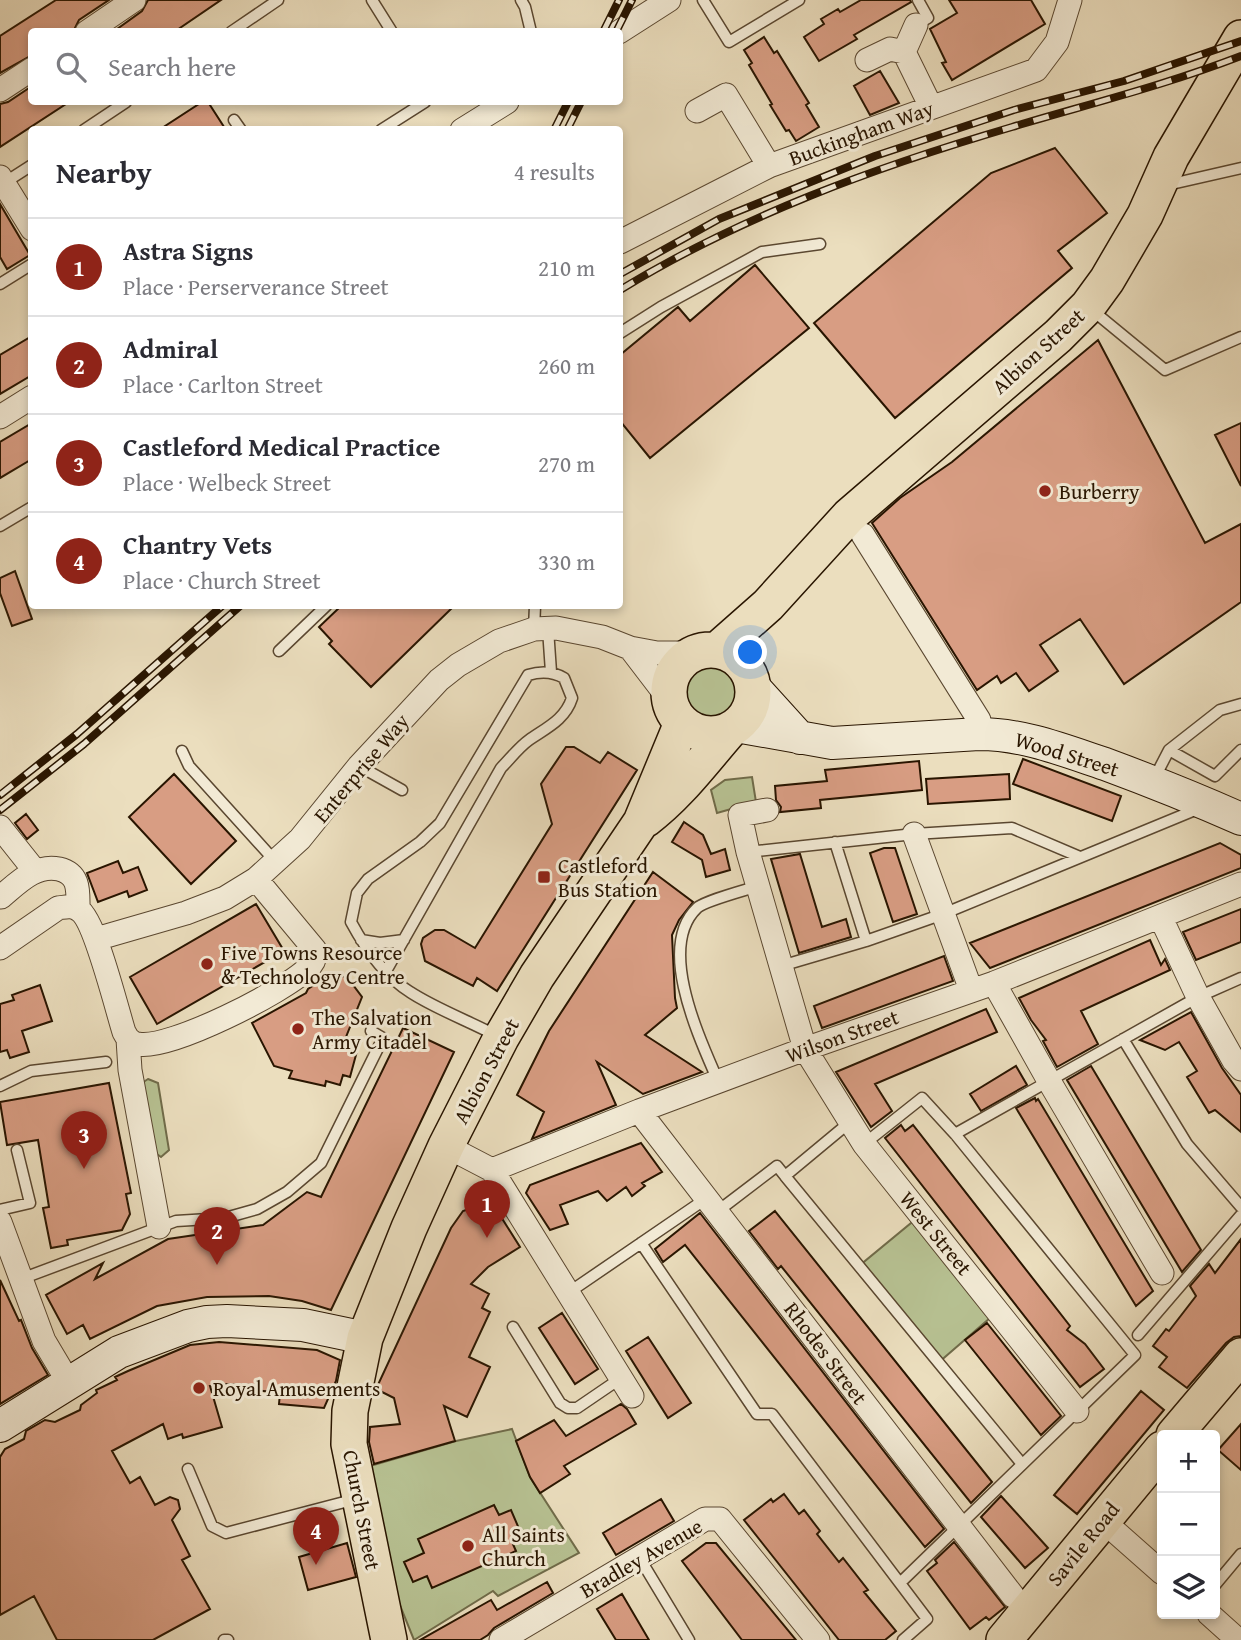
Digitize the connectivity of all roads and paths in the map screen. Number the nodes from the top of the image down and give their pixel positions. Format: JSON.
{"nodes":[{"id":1,"x":134,"y":0,"type":"edge"},
{"id":2,"x":278,"y":0,"type":"edge"},
{"id":3,"x":372,"y":0,"type":"edge"},
{"id":4,"x":521,"y":0,"type":"edge"},
{"id":5,"x":703,"y":0,"type":"edge"},
{"id":6,"x":799,"y":0,"type":"edge"},
{"id":7,"x":918,"y":0,"type":"edge"},
{"id":8,"x":1070,"y":0,"type":"edge"},
{"id":9,"x":668,"y":1,"type":"edge"},
{"id":10,"x":916,"y":25,"type":"joint"},
{"id":11,"x":93,"y":28,"type":"edge"},
{"id":12,"x":237,"y":28,"type":"edge"},
{"id":13,"x":390,"y":28,"type":"edge"},
{"id":14,"x":530,"y":28,"type":"edge"},
{"id":15,"x":623,"y":29,"type":"edge"},
{"id":16,"x":1240,"y":40,"type":"edge"},
{"id":17,"x":904,"y":52,"type":"junction"},
{"id":18,"x":867,"y":60,"type":"dead end"},
{"id":19,"x":28,"y":72,"type":"edge"},
{"id":20,"x":0,"y":90,"type":"edge"},
{"id":21,"x":122,"y":105,"type":"edge"},
{"id":22,"x":420,"y":105,"type":"edge"},
{"id":23,"x":502,"y":105,"type":"edge"},
{"id":24,"x":931,"y":107,"type":"junction"},
{"id":25,"x":697,"y":111,"type":"dead end"},
{"id":26,"x":90,"y":126,"type":"edge"},
{"id":27,"x":386,"y":126,"type":"edge"},
{"id":28,"x":468,"y":126,"type":"edge"},
{"id":29,"x":769,"y":166,"type":"junction"},
{"id":30,"x":28,"y":167,"type":"edge"},
{"id":31,"x":1241,"y":169,"type":"edge"},
{"id":32,"x":2,"y":180,"type":"edge"},
{"id":33,"x":1158,"y":187,"type":"junction"},
{"id":34,"x":28,"y":222,"type":"edge"},
{"id":35,"x":623,"y":240,"type":"edge"},
{"id":36,"x":820,"y":244,"type":"dead end"},
{"id":37,"x":28,"y":266,"type":"edge"},
{"id":38,"x":0,"y":284,"type":"edge"},
{"id":39,"x":1088,"y":306,"type":"junction"},
{"id":40,"x":623,"y":331,"type":"edge"},
{"id":41,"x":1241,"y":337,"type":"edge"},
{"id":42,"x":28,"y":400,"type":"edge"},
{"id":43,"x":0,"y":417,"type":"edge"},
{"id":44,"x":28,"y":510,"type":"edge"},
{"id":45,"x":0,"y":526,"type":"edge"},
{"id":46,"x":863,"y":535,"type":"dead end"},
{"id":47,"x":768,"y":605,"type":"junction"},
{"id":48,"x":323,"y":609,"type":"edge"},
{"id":49,"x":536,"y":609,"type":"edge"},
{"id":50,"x":541,"y":629,"type":"junction"},
{"id":51,"x":630,"y":648,"type":"junction"},
{"id":52,"x":279,"y":651,"type":"dead end"},
{"id":53,"x":706,"y":652,"type":"junction"},
{"id":54,"x":551,"y":672,"type":"junction"},
{"id":55,"x":751,"y":680,"type":"junction"},
{"id":56,"x":1241,"y":704,"type":"edge"},
{"id":57,"x":676,"y":711,"type":"junction"},
{"id":58,"x":733,"y":728,"type":"junction"},
{"id":59,"x":979,"y":734,"type":"junction"},
{"id":60,"x":800,"y":738,"type":"junction"},
{"id":61,"x":1170,"y":750,"type":"junction"},
{"id":62,"x":1241,"y":750,"type":"edge"},
{"id":63,"x":182,"y":751,"type":"dead end"},
{"id":64,"x":359,"y":766,"type":"junction"},
{"id":65,"x":1152,"y":782,"type":"junction"},
{"id":66,"x":402,"y":790,"type":"dead end"},
{"id":67,"x":1209,"y":805,"type":"junction"},
{"id":68,"x":767,"y":810,"type":"dead end"},
{"id":69,"x":1241,"y":819,"type":"edge"},
{"id":70,"x":641,"y":822,"type":"junction"},
{"id":71,"x":0,"y":827,"type":"edge"},
{"id":72,"x":914,"y":834,"type":"junction"},
{"id":73,"x":835,"y":842,"type":"junction"},
{"id":74,"x":748,"y":852,"type":"junction"},
{"id":75,"x":1080,"y":857,"type":"junction"},
{"id":76,"x":275,"y":861,"type":"junction"},
{"id":77,"x":35,"y":871,"type":"junction"},
{"id":78,"x":256,"y":879,"type":"junction"},
{"id":79,"x":1241,"y":884,"type":"edge"},
{"id":80,"x":758,"y":886,"type":"junction"},
{"id":81,"x":1,"y":897,"type":"edge"},
{"id":82,"x":80,"y":911,"type":"junction"},
{"id":83,"x":943,"y":914,"type":"junction"},
{"id":84,"x":1161,"y":918,"type":"junction"},
{"id":85,"x":96,"y":939,"type":"junction"},
{"id":86,"x":360,"y":939,"type":"junction"},
{"id":87,"x":404,"y":940,"type":"junction"},
{"id":88,"x":866,"y":940,"type":"junction"},
{"id":89,"x":0,"y":948,"type":"edge"},
{"id":90,"x":780,"y":966,"type":"junction"},
{"id":91,"x":386,"y":971,"type":"junction"},
{"id":92,"x":1241,"y":978,"type":"edge"},
{"id":93,"x":995,"y":983,"type":"junction"},
{"id":94,"x":971,"y":990,"type":"junction"},
{"id":95,"x":1198,"y":996,"type":"junction"},
{"id":96,"x":370,"y":1031,"type":"dead end"},
{"id":97,"x":501,"y":1038,"type":"junction"},
{"id":98,"x":128,"y":1039,"type":"junction"},
{"id":99,"x":1123,"y":1039,"type":"junction"},
{"id":100,"x":805,"y":1049,"type":"junction"},
{"id":101,"x":106,"y":1062,"type":"dead end"},
{"id":102,"x":1241,"y":1069,"type":"edge"},
{"id":103,"x":718,"y":1081,"type":"junction"},
{"id":104,"x":1049,"y":1081,"type":"junction"},
{"id":105,"x":0,"y":1086,"type":"edge"},
{"id":106,"x":639,"y":1111,"type":"junction"},
{"id":107,"x":850,"y":1121,"type":"junction"},
{"id":108,"x":956,"y":1134,"type":"junction"},
{"id":109,"x":864,"y":1144,"type":"junction"},
{"id":110,"x":446,"y":1146,"type":"junction"},
{"id":111,"x":17,"y":1150,"type":"dead end"},
{"id":112,"x":492,"y":1170,"type":"junction"},
{"id":113,"x":785,"y":1176,"type":"junction"},
{"id":114,"x":713,"y":1205,"type":"junction"},
{"id":115,"x":1241,"y":1207,"type":"edge"},
{"id":116,"x":0,"y":1210,"type":"edge"},
{"id":117,"x":1241,"y":1216,"type":"edge"},
{"id":118,"x":0,"y":1222,"type":"edge"},
{"id":119,"x":159,"y":1227,"type":"junction"},
{"id":120,"x":641,"y":1243,"type":"junction"},
{"id":121,"x":1161,"y":1273,"type":"dead end"},
{"id":122,"x":20,"y":1279,"type":"junction"},
{"id":123,"x":568,"y":1293,"type":"junction"},
{"id":124,"x":513,"y":1327,"type":"dead end"},
{"id":125,"x":1138,"y":1335,"type":"dead end"},
{"id":126,"x":365,"y":1338,"type":"junction"},
{"id":127,"x":1237,"y":1367,"type":"edge"},
{"id":128,"x":69,"y":1384,"type":"junction"},
{"id":129,"x":627,"y":1387,"type":"joint"},
{"id":130,"x":1077,"y":1411,"type":"junction"},
{"id":131,"x":0,"y":1426,"type":"edge"},
{"id":132,"x":1179,"y":1430,"type":"edge"},
{"id":133,"x":1157,"y":1455,"type":"edge"},
{"id":134,"x":1022,"y":1464,"type":"junction"},
{"id":135,"x":188,"y":1469,"type":"dead end"},
{"id":136,"x":359,"y":1498,"type":"junction"},
{"id":137,"x":1102,"y":1520,"type":"junction"},
{"id":138,"x":958,"y":1526,"type":"junction"},
{"id":139,"x":1241,"y":1555,"type":"edge"},
{"id":140,"x":639,"y":1558,"type":"junction"},
{"id":141,"x":1157,"y":1569,"type":"edge"},
{"id":142,"x":1220,"y":1579,"type":"edge"},
{"id":143,"x":900,"y":1583,"type":"junction"},
{"id":144,"x":1215,"y":1619,"type":"edge"},
{"id":145,"x":1013,"y":1624,"type":"edge"},
{"id":146,"x":389,"y":1640,"type":"edge"},
{"id":147,"x":501,"y":1640,"type":"edge"},
{"id":148,"x":689,"y":1640,"type":"edge"},
{"id":149,"x":818,"y":1640,"type":"edge"},
{"id":150,"x":903,"y":1640,"type":"edge"},
{"id":151,"x":1238,"y":1640,"type":"edge"}],
"edges":[{"from":1,"to":11,"type":"street"},
{"from":2,"to":12,"type":"lane"},
{"from":3,"to":13,"type":"lane"},
{"from":4,"to":14,"type":"lane"},
{"from":5,"to":6,"type":"lane"},
{"from":7,"to":10,"type":"lane"},
{"from":8,"to":24,"type":"street","name":"Buckingham Way"},
{"from":9,"to":15,"type":"street"},
{"from":10,"to":17,"type":"street"},
{"from":16,"to":33,"type":"main road","name":"Albion Street"},
{"from":17,"to":18,"type":"street"},
{"from":17,"to":24,"type":"street"},
{"from":19,"to":20,"type":"street"},
{"from":21,"to":26,"type":"lane"},
{"from":22,"to":27,"type":"lane"},
{"from":23,"to":28,"type":"street"},
{"from":24,"to":29,"type":"street","name":"Buckingham Way"},
{"from":25,"to":29,"type":"street"},
{"from":29,"to":35,"type":"street","name":"Buckingham Way"},
{"from":30,"to":32,"type":"lane"},
{"from":31,"to":33,"type":"lane"},
{"from":32,"to":34,"type":"street"},
{"from":33,"to":39,"type":"main road","name":"Albion Street"},
{"from":36,"to":40,"type":"lane"},
{"from":37,"to":38,"type":"lane"},
{"from":39,"to":41,"type":"lane"},
{"from":39,"to":47,"type":"main road","name":"Albion Street"},
{"from":42,"to":43,"type":"street"},
{"from":44,"to":45,"type":"lane"},
{"from":46,"to":59,"type":"street"},
{"from":47,"to":53,"type":"main road","name":"Albion Street"},
{"from":47,"to":55,"type":"main road"},
{"from":48,"to":52,"type":"lane"},
{"from":49,"to":50,"type":"lane"},
{"from":50,"to":51,"type":"street","name":"Enterprise Way"},
{"from":50,"to":54,"type":"lane"},
{"from":50,"to":64,"type":"street","name":"Enterprise Way"},
{"from":51,"to":53,"type":"street","name":"Enterprise Way"},
{"from":51,"to":57,"type":"street"},
{"from":53,"to":55,"type":"main road"},
{"from":53,"to":57,"type":"main road"},
{"from":54,"to":86,"type":"lane"},
{"from":54,"to":87,"type":"lane"},
{"from":55,"to":58,"type":"main road"},
{"from":55,"to":60,"type":"street"},
{"from":56,"to":61,"type":"lane"},
{"from":57,"to":58,"type":"main road"},
{"from":57,"to":70,"type":"main road","name":"Albion Street"},
{"from":58,"to":60,"type":"street","name":"Wood Street"},
{"from":58,"to":70,"type":"main road","name":"Albion Street"},
{"from":59,"to":60,"type":"street","name":"Wood Street"},
{"from":59,"to":65,"type":"street","name":"Wood Street"},
{"from":61,"to":62,"type":"lane"},
{"from":61,"to":65,"type":"lane"},
{"from":63,"to":76,"type":"lane"},
{"from":64,"to":66,"type":"lane"},
{"from":64,"to":76,"type":"street","name":"Enterprise Way"},
{"from":65,"to":67,"type":"street","name":"Wood Street"},
{"from":67,"to":69,"type":"street","name":"Wood Street"},
{"from":67,"to":75,"type":"lane"},
{"from":68,"to":74,"type":"street","name":"West Street"},
{"from":70,"to":97,"type":"main road","name":"Albion Street"},
{"from":71,"to":77,"type":"street"},
{"from":72,"to":73,"type":"lane"},
{"from":72,"to":75,"type":"lane"},
{"from":72,"to":83,"type":"street"},
{"from":73,"to":74,"type":"lane"},
{"from":73,"to":88,"type":"lane"},
{"from":74,"to":80,"type":"street","name":"West Street"},
{"from":75,"to":83,"type":"lane"},
{"from":76,"to":78,"type":"street","name":"Enterprise Way"},
{"from":77,"to":81,"type":"street"},
{"from":77,"to":82,"type":"street"},
{"from":78,"to":85,"type":"street","name":"Enterprise Way"},
{"from":78,"to":98,"type":"street"},
{"from":79,"to":84,"type":"street","name":"Wilson Street"},
{"from":80,"to":90,"type":"street","name":"West Street"},
{"from":80,"to":103,"type":"lane"},
{"from":82,"to":85,"type":"street"},
{"from":82,"to":89,"type":"street"},
{"from":83,"to":88,"type":"lane"},
{"from":83,"to":94,"type":"street"},
{"from":84,"to":93,"type":"street","name":"Wilson Street"},
{"from":84,"to":95,"type":"street"},
{"from":85,"to":98,"type":"street"},
{"from":86,"to":87,"type":"lane"},
{"from":86,"to":91,"type":"lane"},
{"from":87,"to":91,"type":"lane"},
{"from":88,"to":90,"type":"lane"},
{"from":90,"to":100,"type":"street","name":"West Street"},
{"from":91,"to":97,"type":"lane"},
{"from":92,"to":95,"type":"lane"},
{"from":93,"to":94,"type":"street","name":"Wilson Street"},
{"from":93,"to":104,"type":"street"},
{"from":94,"to":100,"type":"street","name":"Wilson Street"},
{"from":95,"to":99,"type":"lane"},
{"from":95,"to":102,"type":"street"},
{"from":96,"to":119,"type":"lane"},
{"from":97,"to":110,"type":"main road","name":"Albion Street"},
{"from":98,"to":119,"type":"street"},
{"from":99,"to":104,"type":"lane"},
{"from":99,"to":115,"type":"lane"},
{"from":100,"to":103,"type":"street","name":"Wilson Street"},
{"from":100,"to":107,"type":"street","name":"West Street"},
{"from":101,"to":105,"type":"lane"},
{"from":103,"to":106,"type":"street","name":"Wilson Street"},
{"from":104,"to":108,"type":"lane"},
{"from":104,"to":121,"type":"street"},
{"from":106,"to":112,"type":"street","name":"Wilson Street"},
{"from":106,"to":114,"type":"street","name":"Rhodes Street"},
{"from":107,"to":109,"type":"street","name":"West Street"},
{"from":107,"to":113,"type":"lane"},
{"from":108,"to":109,"type":"lane"},
{"from":108,"to":130,"type":"lane"},
{"from":109,"to":130,"type":"street","name":"West Street"},
{"from":110,"to":112,"type":"street"},
{"from":110,"to":126,"type":"main road","name":"Albion Street"},
{"from":111,"to":116,"type":"lane"},
{"from":112,"to":123,"type":"street"},
{"from":113,"to":114,"type":"lane"},
{"from":113,"to":134,"type":"lane"},
{"from":114,"to":120,"type":"lane"},
{"from":114,"to":138,"type":"street","name":"Rhodes Street"},
{"from":117,"to":125,"type":"lane"},
{"from":118,"to":122,"type":"street"},
{"from":119,"to":122,"type":"lane"},
{"from":120,"to":123,"type":"lane"},
{"from":120,"to":143,"type":"lane"},
{"from":122,"to":128,"type":"street"},
{"from":123,"to":129,"type":"street"},
{"from":124,"to":129,"type":"lane"},
{"from":126,"to":128,"type":"street"},
{"from":126,"to":136,"type":"main road","name":"Church Street"},
{"from":127,"to":132,"type":"main road"},
{"from":128,"to":131,"type":"street"},
{"from":130,"to":134,"type":"lane"},
{"from":133,"to":137,"type":"main road","name":"Savile Road"},
{"from":134,"to":138,"type":"lane"},
{"from":135,"to":136,"type":"lane"},
{"from":136,"to":146,"type":"main road","name":"Church Street"},
{"from":137,"to":141,"type":"street"},
{"from":137,"to":145,"type":"main road","name":"Savile Road"},
{"from":138,"to":143,"type":"lane"},
{"from":138,"to":145,"type":"street","name":"Rhodes Street"},
{"from":139,"to":142,"type":"lane"},
{"from":140,"to":147,"type":"street","name":"Bradley Avenue"},
{"from":140,"to":148,"type":"lane"},
{"from":140,"to":149,"type":"street","name":"Bradley Avenue"},
{"from":143,"to":150,"type":"lane"},
{"from":144,"to":151,"type":"street"}]}
